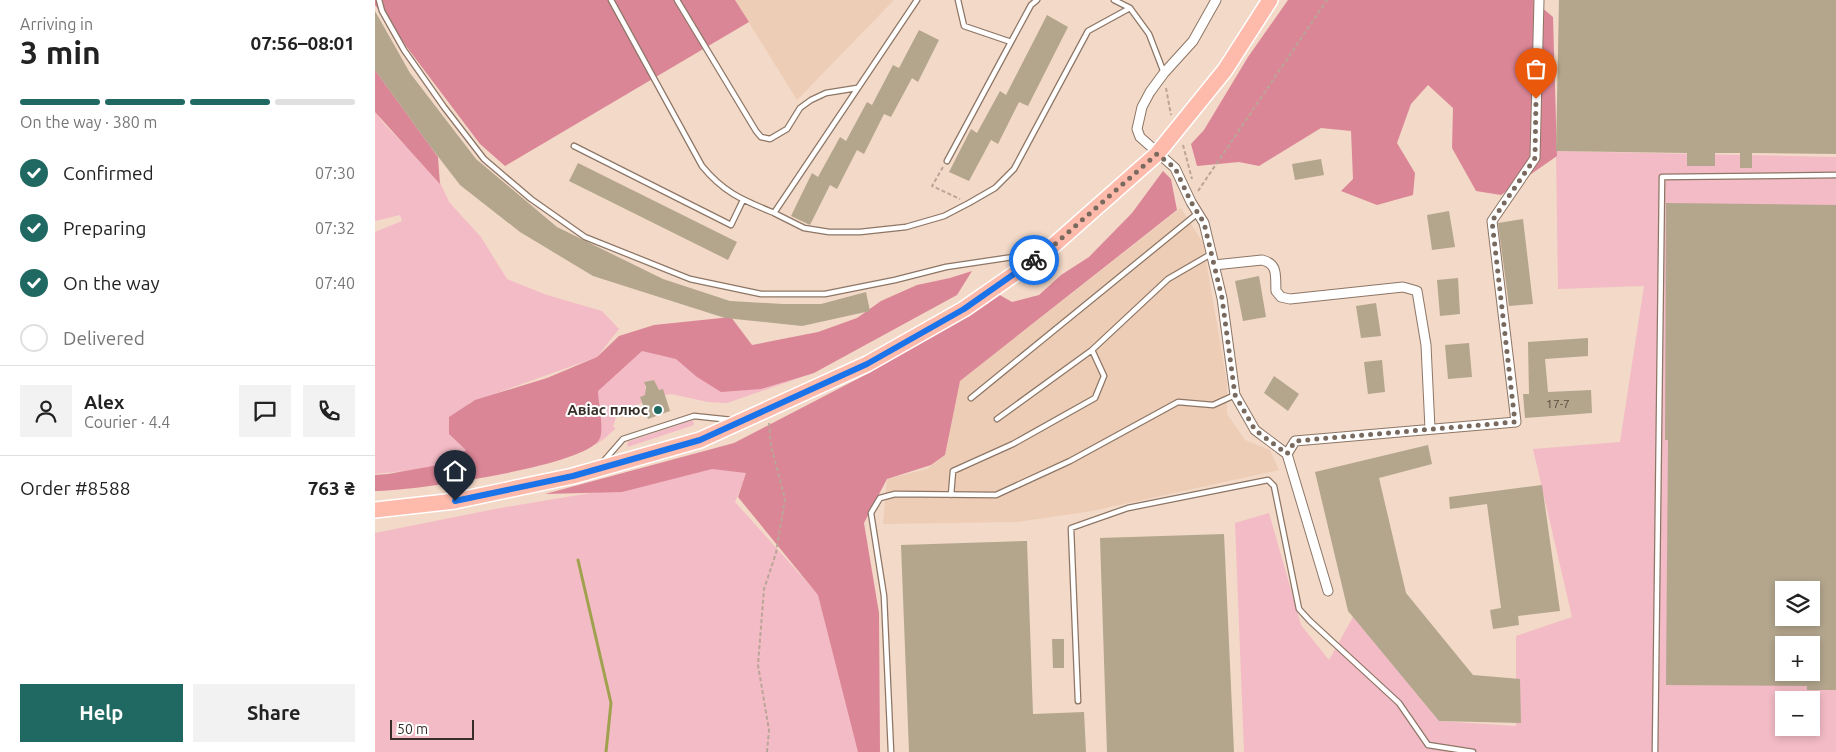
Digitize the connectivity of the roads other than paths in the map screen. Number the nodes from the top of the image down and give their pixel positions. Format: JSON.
{"nodes":[{"id":1,"x":379,"y":0,"type":"edge"},
{"id":2,"x":611,"y":0,"type":"edge"},
{"id":3,"x":677,"y":0,"type":"edge"},
{"id":4,"x":917,"y":0,"type":"edge"},
{"id":5,"x":958,"y":0,"type":"edge"},
{"id":6,"x":1037,"y":0,"type":"edge"},
{"id":7,"x":1114,"y":0,"type":"edge"},
{"id":8,"x":1216,"y":0,"type":"edge"},
{"id":9,"x":1270,"y":0,"type":"edge"},
{"id":10,"x":1539,"y":0,"type":"edge"},
{"id":11,"x":1130,"y":8,"type":"junction"},
{"id":12,"x":1011,"y":42,"type":"junction"},
{"id":13,"x":1164,"y":73,"type":"junction"},
{"id":14,"x":857,"y":88,"type":"junction"},
{"id":15,"x":574,"y":146,"type":"dead end"},
{"id":16,"x":1157,"y":154,"type":"junction"},
{"id":17,"x":947,"y":161,"type":"road end"},
{"id":18,"x":1836,"y":175,"type":"edge"},
{"id":19,"x":743,"y":200,"type":"junction"},
{"id":20,"x":774,"y":213,"type":"junction"},
{"id":21,"x":1198,"y":213,"type":"junction"},
{"id":22,"x":1046,"y":252,"type":"junction"},
{"id":23,"x":1211,"y":254,"type":"junction"},
{"id":24,"x":1214,"y":265,"type":"junction"},
{"id":25,"x":1092,"y":350,"type":"junction"},
{"id":26,"x":1235,"y":395,"type":"junction"},
{"id":27,"x":971,"y":398,"type":"dead end"},
{"id":28,"x":997,"y":419,"type":"dead end"},
{"id":29,"x":741,"y":422,"type":"junction"},
{"id":30,"x":1430,"y":429,"type":"junction"},
{"id":31,"x":1287,"y":454,"type":"junction"},
{"id":32,"x":597,"y":469,"type":"junction"},
{"id":33,"x":951,"y":495,"type":"junction"},
{"id":34,"x":375,"y":510,"type":"edge"},
{"id":35,"x":1329,"y":591,"type":"dead end"},
{"id":36,"x":1079,"y":701,"type":"dead end"},
{"id":37,"x":1428,"y":745,"type":"junction"},
{"id":38,"x":891,"y":752,"type":"edge"},
{"id":39,"x":1428,"y":752,"type":"edge"},
{"id":40,"x":1473,"y":752,"type":"edge"},
{"id":41,"x":1655,"y":752,"type":"edge"}],
"edges":[{"from":1,"to":22,"type":"lane"},
{"from":2,"to":19,"type":"lane"},
{"from":3,"to":14,"type":"lane"},
{"from":4,"to":14,"type":"lane"},
{"from":5,"to":12,"type":"lane"},
{"from":6,"to":12,"type":"lane"},
{"from":7,"to":11,"type":"lane"},
{"from":8,"to":13,"type":"street"},
{"from":9,"to":16,"type":"highway"},
{"from":10,"to":30,"type":"street"},
{"from":11,"to":13,"type":"lane"},
{"from":11,"to":20,"type":"lane"},
{"from":12,"to":17,"type":"lane"},
{"from":13,"to":16,"type":"street"},
{"from":14,"to":20,"type":"lane"},
{"from":15,"to":19,"type":"lane"},
{"from":16,"to":21,"type":"street"},
{"from":16,"to":22,"type":"highway"},
{"from":18,"to":41,"type":"lane"},
{"from":19,"to":20,"type":"lane"},
{"from":21,"to":23,"type":"street"},
{"from":21,"to":27,"type":"lane"},
{"from":22,"to":29,"type":"highway"},
{"from":23,"to":24,"type":"street"},
{"from":23,"to":25,"type":"lane"},
{"from":24,"to":26,"type":"street"},
{"from":24,"to":30,"type":"street"},
{"from":25,"to":28,"type":"lane"},
{"from":25,"to":33,"type":"lane"},
{"from":26,"to":31,"type":"street"},
{"from":26,"to":33,"type":"lane"},
{"from":29,"to":32,"type":"highway"},
{"from":29,"to":32,"type":"lane"},
{"from":30,"to":31,"type":"street"},
{"from":31,"to":35,"type":"street"},
{"from":32,"to":34,"type":"highway"},
{"from":33,"to":38,"type":"lane"},
{"from":36,"to":37,"type":"lane"},
{"from":37,"to":39,"type":"lane"},
{"from":37,"to":40,"type":"lane"}]}
